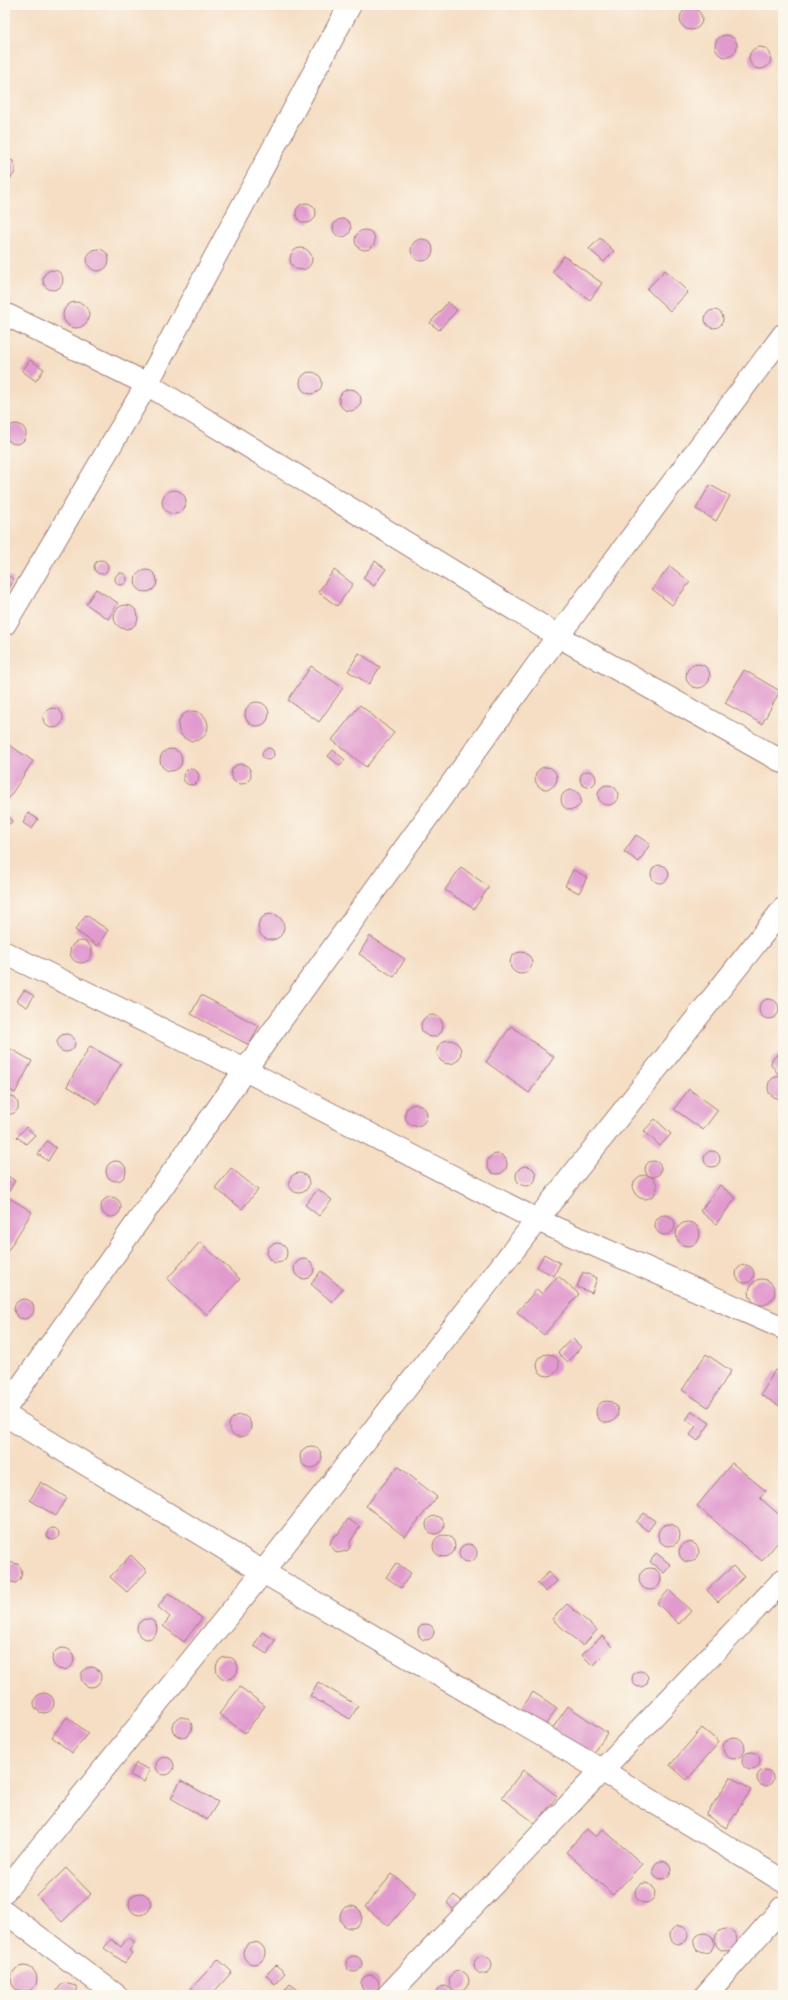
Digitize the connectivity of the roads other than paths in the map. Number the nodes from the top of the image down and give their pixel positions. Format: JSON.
{"nodes":[{"id":1,"x":350,"y":5,"type":"edge"},
{"id":2,"x":5,"y":314,"type":"edge"},
{"id":3,"x":783,"y":335,"type":"edge"},
{"id":4,"x":147,"y":384,"type":"junction"},
{"id":5,"x":5,"y":624,"type":"edge"},
{"id":6,"x":558,"y":636,"type":"junction"},
{"id":7,"x":783,"y":762,"type":"edge"},
{"id":8,"x":783,"y":909,"type":"edge"},
{"id":9,"x":5,"y":953,"type":"edge"},
{"id":10,"x":245,"y":1070,"type":"junction"},
{"id":11,"x":537,"y":1220,"type":"junction"},
{"id":12,"x":783,"y":1328,"type":"edge"},
{"id":13,"x":5,"y":1410,"type":"edge"},
{"id":14,"x":5,"y":1415,"type":"edge"},
{"id":15,"x":263,"y":1572,"type":"junction"},
{"id":16,"x":783,"y":1580,"type":"edge"},
{"id":17,"x":603,"y":1771,"type":"junction"},
{"id":18,"x":783,"y":1881,"type":"edge"},
{"id":19,"x":5,"y":1891,"type":"edge"},
{"id":20,"x":783,"y":1907,"type":"edge"},
{"id":21,"x":5,"y":1912,"type":"edge"},
{"id":22,"x":116,"y":1995,"type":"edge"},
{"id":23,"x":388,"y":1995,"type":"edge"},
{"id":24,"x":706,"y":1995,"type":"edge"}],
"edges":[{"from":1,"to":4,"type":"street"},
{"from":2,"to":4,"type":"street"},
{"from":3,"to":6,"type":"street"},
{"from":4,"to":5,"type":"street"},
{"from":4,"to":6,"type":"street"},
{"from":6,"to":7,"type":"street"},
{"from":6,"to":10,"type":"street"},
{"from":8,"to":11,"type":"street"},
{"from":9,"to":10,"type":"street"},
{"from":10,"to":11,"type":"street"},
{"from":10,"to":13,"type":"street"},
{"from":11,"to":12,"type":"street"},
{"from":11,"to":15,"type":"street"},
{"from":14,"to":15,"type":"street"},
{"from":15,"to":17,"type":"street"},
{"from":15,"to":19,"type":"street"},
{"from":16,"to":17,"type":"street"},
{"from":17,"to":18,"type":"street"},
{"from":17,"to":23,"type":"street"},
{"from":20,"to":24,"type":"street"},
{"from":21,"to":22,"type":"street"}]}
